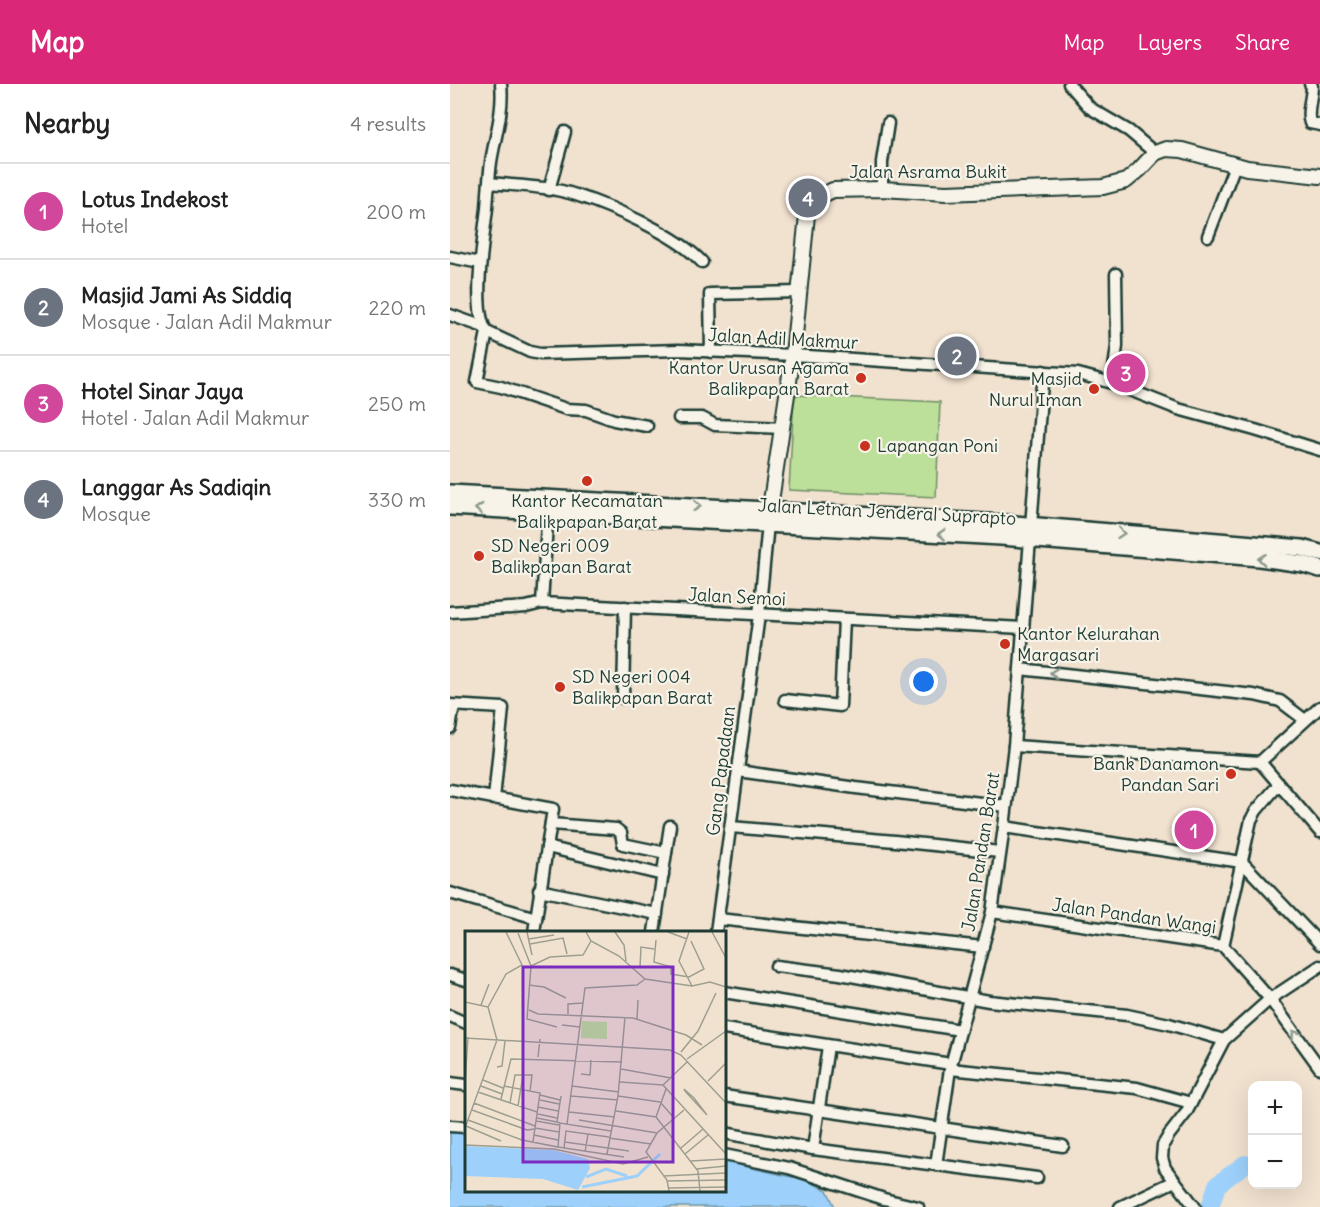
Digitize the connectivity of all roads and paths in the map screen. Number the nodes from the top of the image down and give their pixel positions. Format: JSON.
{"nodes":[{"id":1,"x":501,"y":84,"type":"edge"},
{"id":2,"x":1069,"y":84,"type":"edge"},
{"id":3,"x":1310,"y":84,"type":"edge"},
{"id":4,"x":888,"y":123,"type":"dead end"},
{"id":5,"x":1320,"y":125,"type":"edge"},
{"id":6,"x":565,"y":132,"type":"dead end"},
{"id":7,"x":1155,"y":153,"type":"junction"},
{"id":8,"x":1235,"y":165,"type":"junction"},
{"id":9,"x":1320,"y":176,"type":"edge"},
{"id":10,"x":489,"y":183,"type":"junction"},
{"id":11,"x":882,"y":189,"type":"junction"},
{"id":12,"x":549,"y":190,"type":"junction"},
{"id":13,"x":1208,"y":236,"type":"dead end"},
{"id":14,"x":450,"y":257,"type":"edge"},
{"id":15,"x":702,"y":262,"type":"dead end"},
{"id":16,"x":480,"y":263,"type":"junction"},
{"id":17,"x":1116,"y":274,"type":"dead end"},
{"id":18,"x":799,"y":292,"type":"junction"},
{"id":19,"x":450,"y":315,"type":"edge"},
{"id":20,"x":485,"y":330,"type":"junction"},
{"id":21,"x":711,"y":352,"type":"junction"},
{"id":22,"x":793,"y":355,"type":"junction"},
{"id":23,"x":1043,"y":371,"type":"junction"},
{"id":24,"x":1112,"y":383,"type":"junction"},
{"id":25,"x":679,"y":418,"type":"dead end"},
{"id":26,"x":647,"y":426,"type":"dead end"},
{"id":27,"x":783,"y":428,"type":"junction"},
{"id":28,"x":1320,"y":450,"type":"edge"},
{"id":29,"x":450,"y":493,"type":"edge"},
{"id":30,"x":548,"y":505,"type":"junction"},
{"id":31,"x":450,"y":507,"type":"edge"},
{"id":32,"x":768,"y":517,"type":"junction"},
{"id":33,"x":1030,"y":533,"type":"junction"},
{"id":34,"x":1320,"y":553,"type":"edge"},
{"id":35,"x":1320,"y":569,"type":"edge"},
{"id":36,"x":542,"y":603,"type":"junction"},
{"id":37,"x":625,"y":608,"type":"junction"},
{"id":38,"x":450,"y":612,"type":"edge"},
{"id":39,"x":759,"y":615,"type":"junction"},
{"id":40,"x":844,"y":619,"type":"junction"},
{"id":41,"x":1023,"y":628,"type":"junction"},
{"id":42,"x":1020,"y":669,"type":"junction"},
{"id":43,"x":623,"y":698,"type":"dead end"},
{"id":44,"x":785,"y":700,"type":"dead end"},
{"id":45,"x":452,"y":705,"type":"edge"},
{"id":46,"x":1320,"y":707,"type":"edge"},
{"id":47,"x":1305,"y":720,"type":"junction"},
{"id":48,"x":450,"y":728,"type":"edge"},
{"id":49,"x":1014,"y":746,"type":"junction"},
{"id":50,"x":1260,"y":762,"type":"junction"},
{"id":51,"x":738,"y":771,"type":"junction"},
{"id":52,"x":1279,"y":784,"type":"junction"},
{"id":53,"x":450,"y":790,"type":"edge"},
{"id":54,"x":494,"y":799,"type":"junction"},
{"id":55,"x":1006,"y":806,"type":"junction"},
{"id":56,"x":551,"y":824,"type":"junction"},
{"id":57,"x":670,"y":826,"type":"dead end"},
{"id":58,"x":730,"y":827,"type":"junction"},
{"id":59,"x":1004,"y":827,"type":"junction"},
{"id":60,"x":1320,"y":832,"type":"edge"},
{"id":61,"x":547,"y":847,"type":"junction"},
{"id":62,"x":1000,"y":852,"type":"junction"},
{"id":63,"x":666,"y":853,"type":"junction"},
{"id":64,"x":1242,"y":862,"type":"junction"},
{"id":65,"x":663,"y":875,"type":"junction"},
{"id":66,"x":539,"y":890,"type":"junction"},
{"id":67,"x":450,"y":893,"type":"edge"},
{"id":68,"x":992,"y":912,"type":"junction"},
{"id":69,"x":657,"y":914,"type":"junction"},
{"id":70,"x":536,"y":918,"type":"junction"},
{"id":71,"x":718,"y":919,"type":"junction"},
{"id":72,"x":535,"y":931,"type":"edge"},
{"id":73,"x":654,"y":931,"type":"edge"},
{"id":74,"x":716,"y":931,"type":"edge"},
{"id":75,"x":1320,"y":944,"type":"edge"},
{"id":76,"x":1222,"y":946,"type":"junction"},
{"id":77,"x":983,"y":947,"type":"junction"},
{"id":78,"x":776,"y":966,"type":"dead end"},
{"id":79,"x":1320,"y":966,"type":"edge"},
{"id":80,"x":450,"y":975,"type":"edge"},
{"id":81,"x":465,"y":981,"type":"edge"},
{"id":82,"x":726,"y":992,"type":"edge"},
{"id":83,"x":969,"y":997,"type":"junction"},
{"id":84,"x":1270,"y":999,"type":"junction"},
{"id":85,"x":450,"y":1016,"type":"edge"},
{"id":86,"x":465,"y":1023,"type":"edge"},
{"id":87,"x":726,"y":1029,"type":"edge"},
{"id":88,"x":960,"y":1030,"type":"junction"},
{"id":89,"x":1224,"y":1040,"type":"junction"},
{"id":90,"x":828,"y":1046,"type":"junction"},
{"id":91,"x":950,"y":1066,"type":"junction"},
{"id":92,"x":1320,"y":1068,"type":"edge"},
{"id":93,"x":450,"y":1083,"type":"edge"},
{"id":94,"x":465,"y":1085,"type":"edge"},
{"id":95,"x":726,"y":1096,"type":"edge"},
{"id":96,"x":1191,"y":1103,"type":"junction"},
{"id":97,"x":818,"y":1111,"type":"junction"},
{"id":98,"x":450,"y":1126,"type":"edge"},
{"id":99,"x":465,"y":1127,"type":"edge"},
{"id":100,"x":941,"y":1130,"type":"junction"},
{"id":101,"x":726,"y":1133,"type":"edge"},
{"id":102,"x":1064,"y":1146,"type":"dead end"},
{"id":103,"x":813,"y":1149,"type":"junction"},
{"id":104,"x":726,"y":1155,"type":"edge"},
{"id":105,"x":936,"y":1165,"type":"junction"},
{"id":106,"x":1037,"y":1178,"type":"dead end"},
{"id":107,"x":1175,"y":1181,"type":"junction"},
{"id":108,"x":918,"y":1207,"type":"edge"},
{"id":109,"x":1120,"y":1207,"type":"edge"},
{"id":110,"x":1195,"y":1207,"type":"edge"}],
"edges":[{"from":1,"to":10,"type":"street"},
{"from":2,"to":7,"type":"street"},
{"from":3,"to":5,"type":"street"},
{"from":4,"to":11,"type":"street"},
{"from":6,"to":12,"type":"street"},
{"from":7,"to":8,"type":"street"},
{"from":7,"to":11,"type":"street","name":"Jalan Asrama Bukit"},
{"from":8,"to":9,"type":"street"},
{"from":8,"to":13,"type":"street"},
{"from":10,"to":12,"type":"street"},
{"from":10,"to":16,"type":"street"},
{"from":11,"to":18,"type":"street","name":"Jalan Asrama Bukit"},
{"from":12,"to":15,"type":"street"},
{"from":14,"to":16,"type":"street"},
{"from":16,"to":20,"type":"street"},
{"from":17,"to":24,"type":"street"},
{"from":18,"to":21,"type":"street"},
{"from":18,"to":22,"type":"street","name":"Jalan Asrama Bukit"},
{"from":19,"to":20,"type":"street","name":"Jalan Adil Makmur"},
{"from":20,"to":21,"type":"street","name":"Jalan Adil Makmur"},
{"from":20,"to":26,"type":"street"},
{"from":21,"to":22,"type":"street","name":"Jalan Adil Makmur"},
{"from":22,"to":23,"type":"street","name":"Jalan Adil Makmur"},
{"from":22,"to":27,"type":"street","name":"Jalan Asrama Bukit"},
{"from":23,"to":24,"type":"street","name":"Jalan Adil Makmur"},
{"from":23,"to":33,"type":"street","name":"Jalan Pandan Barat"},
{"from":24,"to":28,"type":"street","name":"Jalan Adil Makmur"},
{"from":25,"to":27,"type":"street"},
{"from":27,"to":32,"type":"street","name":"Jalan Asrama Bukit"},
{"from":29,"to":30,"type":"main road","name":"Jalan Letnan Jenderal Suprapto"},
{"from":30,"to":31,"type":"main road","name":"Jalan Letnan Jenderal Suprapto","one_way":true},
{"from":30,"to":32,"type":"main road","name":"Jalan Letnan Jenderal Suprapto"},
{"from":30,"to":36,"type":"street"},
{"from":33,"to":32,"type":"main road","name":"Jalan Letnan Jenderal Suprapto","one_way":true},
{"from":32,"to":33,"type":"main road","name":"Jalan Letnan Jenderal Suprapto"},
{"from":32,"to":39,"type":"street","name":"Gang Papadaan"},
{"from":33,"to":34,"type":"main road","one_way":true},
{"from":35,"to":33,"type":"main road","name":"Jalan Letnan Jenderal Suprapto","one_way":true},
{"from":33,"to":41,"type":"street","name":"Jalan Pandan Barat"},
{"from":36,"to":37,"type":"street","name":"Jalan Semoi"},
{"from":36,"to":38,"type":"street","name":"Jalan Semoi"},
{"from":37,"to":39,"type":"street","name":"Jalan Semoi"},
{"from":37,"to":43,"type":"street"},
{"from":39,"to":40,"type":"street","name":"Jalan Semoi"},
{"from":39,"to":51,"type":"street","name":"Gang Papadaan"},
{"from":40,"to":41,"type":"street","name":"Jalan Semoi"},
{"from":40,"to":44,"type":"street"},
{"from":41,"to":42,"type":"street","name":"Jalan Pandan Barat"},
{"from":47,"to":42,"type":"street","one_way":true},
{"from":42,"to":49,"type":"street","name":"Jalan Pandan Barat"},
{"from":45,"to":48,"type":"street"},
{"from":45,"to":54,"type":"street"},
{"from":46,"to":47,"type":"street"},
{"from":47,"to":50,"type":"street"},
{"from":49,"to":50,"type":"street"},
{"from":49,"to":55,"type":"street","name":"Jalan Pandan Barat"},
{"from":50,"to":52,"type":"street"},
{"from":51,"to":55,"type":"street"},
{"from":51,"to":58,"type":"street","name":"Gang Papadaan"},
{"from":52,"to":60,"type":"street"},
{"from":52,"to":64,"type":"street"},
{"from":53,"to":54,"type":"street"},
{"from":54,"to":56,"type":"street"},
{"from":55,"to":59,"type":"street","name":"Jalan Pandan Barat"},
{"from":56,"to":61,"type":"street"},
{"from":56,"to":63,"type":"street"},
{"from":57,"to":63,"type":"street"},
{"from":58,"to":62,"type":"street"},
{"from":58,"to":71,"type":"street","name":"Gang Papadaan"},
{"from":59,"to":62,"type":"street","name":"Jalan Pandan Barat"},
{"from":59,"to":64,"type":"street"},
{"from":61,"to":65,"type":"street"},
{"from":61,"to":66,"type":"street"},
{"from":62,"to":68,"type":"street","name":"Jalan Pandan Barat"},
{"from":63,"to":65,"type":"street"},
{"from":64,"to":75,"type":"street"},
{"from":64,"to":76,"type":"street"},
{"from":65,"to":69,"type":"street"},
{"from":66,"to":69,"type":"street"},
{"from":66,"to":70,"type":"street"},
{"from":67,"to":70,"type":"street"},
{"from":68,"to":76,"type":"street","name":"Jalan Pandan Wangi"},
{"from":68,"to":77,"type":"street","name":"Jalan Pandan Barat"},
{"from":69,"to":73,"type":"street"},
{"from":70,"to":72,"type":"street"},
{"from":71,"to":74,"type":"street","name":"Gang Papadaan"},
{"from":71,"to":77,"type":"street"},
{"from":76,"to":84,"type":"street","name":"Jalan Pandan Wangi"},
{"from":77,"to":83,"type":"street","name":"Jalan Pandan Barat"},
{"from":78,"to":83,"type":"street"},
{"from":79,"to":84,"type":"street"},
{"from":80,"to":81,"type":"street"},
{"from":82,"to":88,"type":"street"},
{"from":83,"to":88,"type":"street","name":"Jalan Pandan Barat"},
{"from":83,"to":89,"type":"street"},
{"from":84,"to":89,"type":"street"},
{"from":92,"to":84,"type":"street","name":"Jalan Pandan Wangi","one_way":true},
{"from":85,"to":86,"type":"street"},
{"from":87,"to":90,"type":"street"},
{"from":88,"to":91,"type":"street","name":"Jalan Pandan Barat"},
{"from":89,"to":96,"type":"street"},
{"from":90,"to":91,"type":"street"},
{"from":90,"to":97,"type":"street"},
{"from":91,"to":96,"type":"street"},
{"from":91,"to":100,"type":"street","name":"Jalan Pandan Barat"},
{"from":93,"to":94,"type":"street"},
{"from":95,"to":97,"type":"street"},
{"from":96,"to":107,"type":"street"},
{"from":97,"to":100,"type":"street"},
{"from":97,"to":103,"type":"street"},
{"from":98,"to":99,"type":"street"},
{"from":100,"to":102,"type":"street"},
{"from":100,"to":105,"type":"street","name":"Jalan Pandan Barat"},
{"from":101,"to":103,"type":"street"},
{"from":103,"to":105,"type":"street"},
{"from":104,"to":108,"type":"street"},
{"from":105,"to":106,"type":"street"},
{"from":107,"to":109,"type":"street"},
{"from":107,"to":110,"type":"street"}]}
